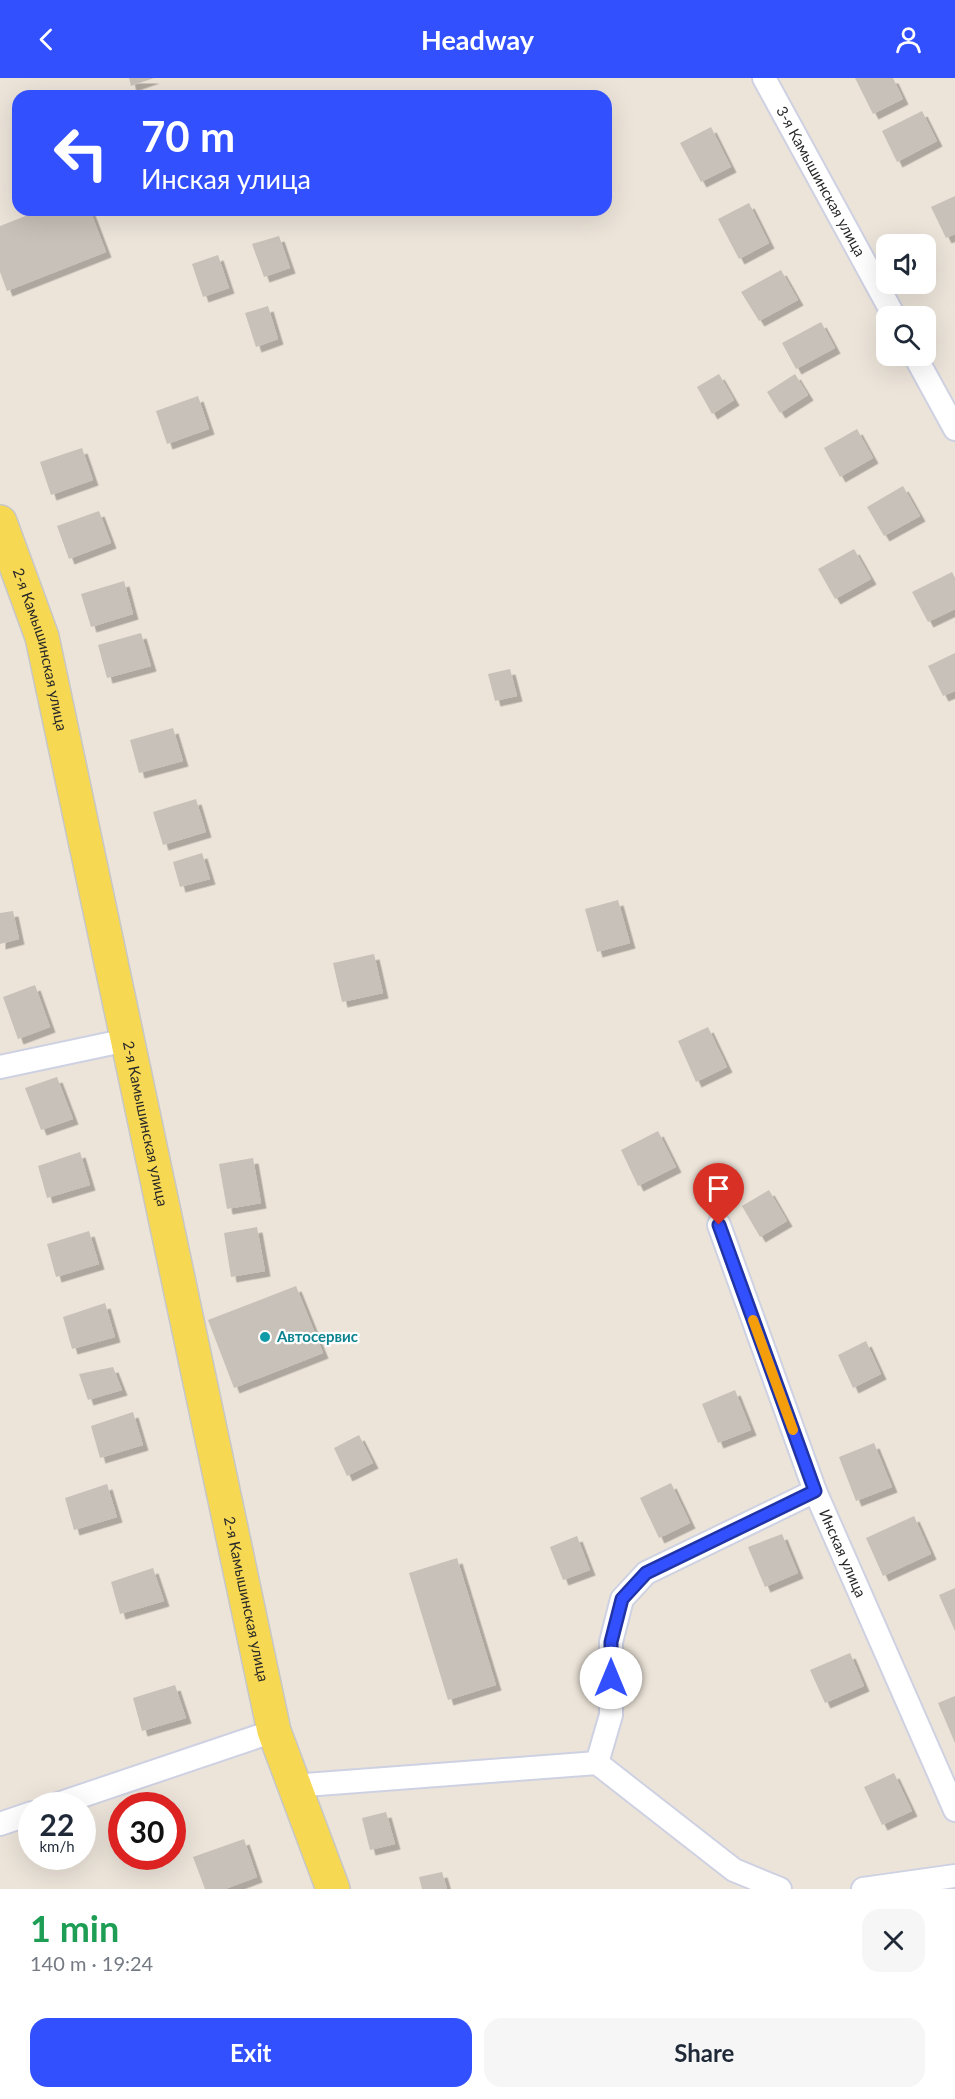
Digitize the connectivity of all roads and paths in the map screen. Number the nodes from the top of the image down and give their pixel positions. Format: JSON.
{"nodes":[{"id":1,"x":764,"y":78,"type":"edge"},
{"id":2,"x":889,"y":306,"type":"edge"},
{"id":3,"x":920,"y":366,"type":"edge"},
{"id":4,"x":955,"y":429,"type":"edge"},
{"id":5,"x":0,"y":522,"type":"edge"},
{"id":6,"x":127,"y":1040,"type":"junction"},
{"id":7,"x":0,"y":1067,"type":"edge"},
{"id":8,"x":719,"y":1225,"type":"dead end"},
{"id":9,"x":815,"y":1491,"type":"junction"},
{"id":10,"x":274,"y":1731,"type":"junction"},
{"id":11,"x":597,"y":1763,"type":"junction"},
{"id":12,"x":292,"y":1786,"type":"junction"},
{"id":13,"x":93,"y":1792,"type":"edge"},
{"id":14,"x":955,"y":1810,"type":"edge"},
{"id":15,"x":18,"y":1818,"type":"edge"},
{"id":16,"x":0,"y":1824,"type":"edge"},
{"id":17,"x":955,"y":1876,"type":"edge"},
{"id":18,"x":333,"y":1889,"type":"edge"},
{"id":19,"x":780,"y":1889,"type":"edge"},
{"id":20,"x":863,"y":1889,"type":"edge"}],
"edges":[{"from":1,"to":2,"type":"street","name":"3-я Камышинская улица"},
{"from":3,"to":4,"type":"street"},
{"from":5,"to":6,"type":"main road","name":"2-я Камышинская улица"},
{"from":6,"to":7,"type":"street"},
{"from":6,"to":10,"type":"main road","name":"2-я Камышинская улица"},
{"from":8,"to":9,"type":"street","name":"Инская улица"},
{"from":9,"to":11,"type":"street"},
{"from":9,"to":14,"type":"street","name":"Инская улица"},
{"from":10,"to":12,"type":"main road","name":"2-я Камышинская улица"},
{"from":10,"to":13,"type":"street"},
{"from":11,"to":12,"type":"street"},
{"from":11,"to":19,"type":"street"},
{"from":12,"to":18,"type":"main road","name":"2-я Камышинская улица"},
{"from":15,"to":16,"type":"street"},
{"from":17,"to":20,"type":"street"}]}
